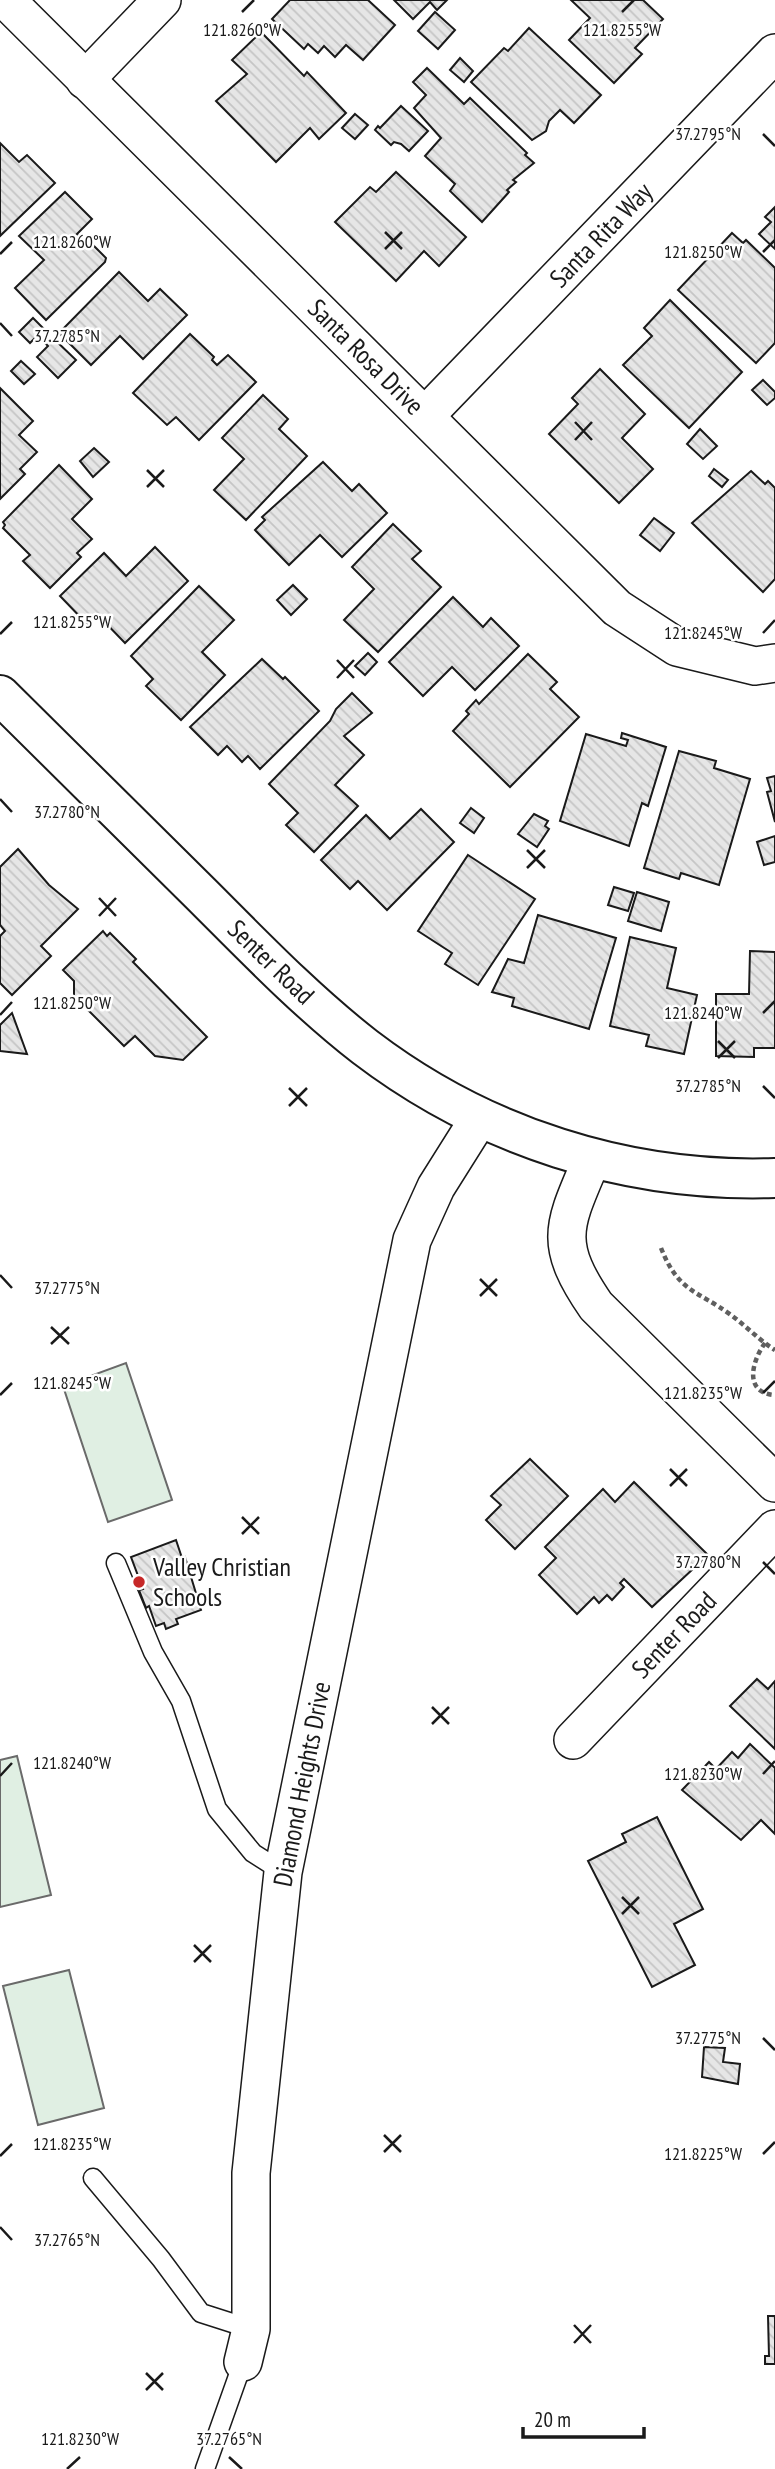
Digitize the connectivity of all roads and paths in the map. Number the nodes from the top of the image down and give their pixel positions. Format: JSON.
{"nodes":[{"id":1,"x":6,"y":0,"type":"edge"},
{"id":2,"x":162,"y":0,"type":"edge"},
{"id":3,"x":775,"y":52,"type":"edge"},
{"id":4,"x":85,"y":80,"type":"junction"},
{"id":5,"x":425,"y":416,"type":"junction"},
{"id":6,"x":765,"y":664,"type":"edge"},
{"id":7,"x":0,"y":695,"type":"edge"},
{"id":8,"x":480,"y":1117,"type":"junction"},
{"id":9,"x":592,"y":1159,"type":"junction"},
{"id":10,"x":775,"y":1178,"type":"edge"},
{"id":11,"x":661,"y":1248,"type":"dead end"},
{"id":12,"x":765,"y":1343,"type":"junction"},
{"id":13,"x":775,"y":1350,"type":"edge"},
{"id":14,"x":775,"y":1395,"type":"edge"},
{"id":15,"x":775,"y":1483,"type":"edge"},
{"id":16,"x":775,"y":1530,"type":"edge"},
{"id":17,"x":116,"y":1563,"type":"dead end"},
{"id":18,"x":573,"y":1740,"type":"dead end"},
{"id":19,"x":282,"y":1872,"type":"junction"},
{"id":20,"x":93,"y":2179,"type":"dead end"},
{"id":21,"x":247,"y":2346,"type":"junction"},
{"id":22,"x":205,"y":2469,"type":"edge"}],
"edges":[{"from":1,"to":4,"type":"street","name":"Santa Rosa Drive"},
{"from":2,"to":4,"type":"street"},
{"from":3,"to":5,"type":"street","name":"Santa Rita Way"},
{"from":4,"to":5,"type":"street","name":"Santa Rosa Drive"},
{"from":5,"to":6,"type":"street","name":"Santa Rosa Drive"},
{"from":7,"to":8,"type":"main road","name":"Senter Road"},
{"from":8,"to":9,"type":"main road","name":"Senter Road"},
{"from":8,"to":19,"type":"street","name":"Diamond Heights Drive"},
{"from":9,"to":10,"type":"main road","name":"Senter Road"},
{"from":9,"to":15,"type":"street"},
{"from":11,"to":12,"type":"path"},
{"from":12,"to":13,"type":"path"},
{"from":12,"to":14,"type":"path"},
{"from":16,"to":18,"type":"street","name":"Senter Road"},
{"from":17,"to":19,"type":"lane"},
{"from":19,"to":21,"type":"street","name":"Diamond Heights Drive"},
{"from":20,"to":21,"type":"lane"},
{"from":21,"to":22,"type":"lane","name":"Diamond Heights Drive"}]}
